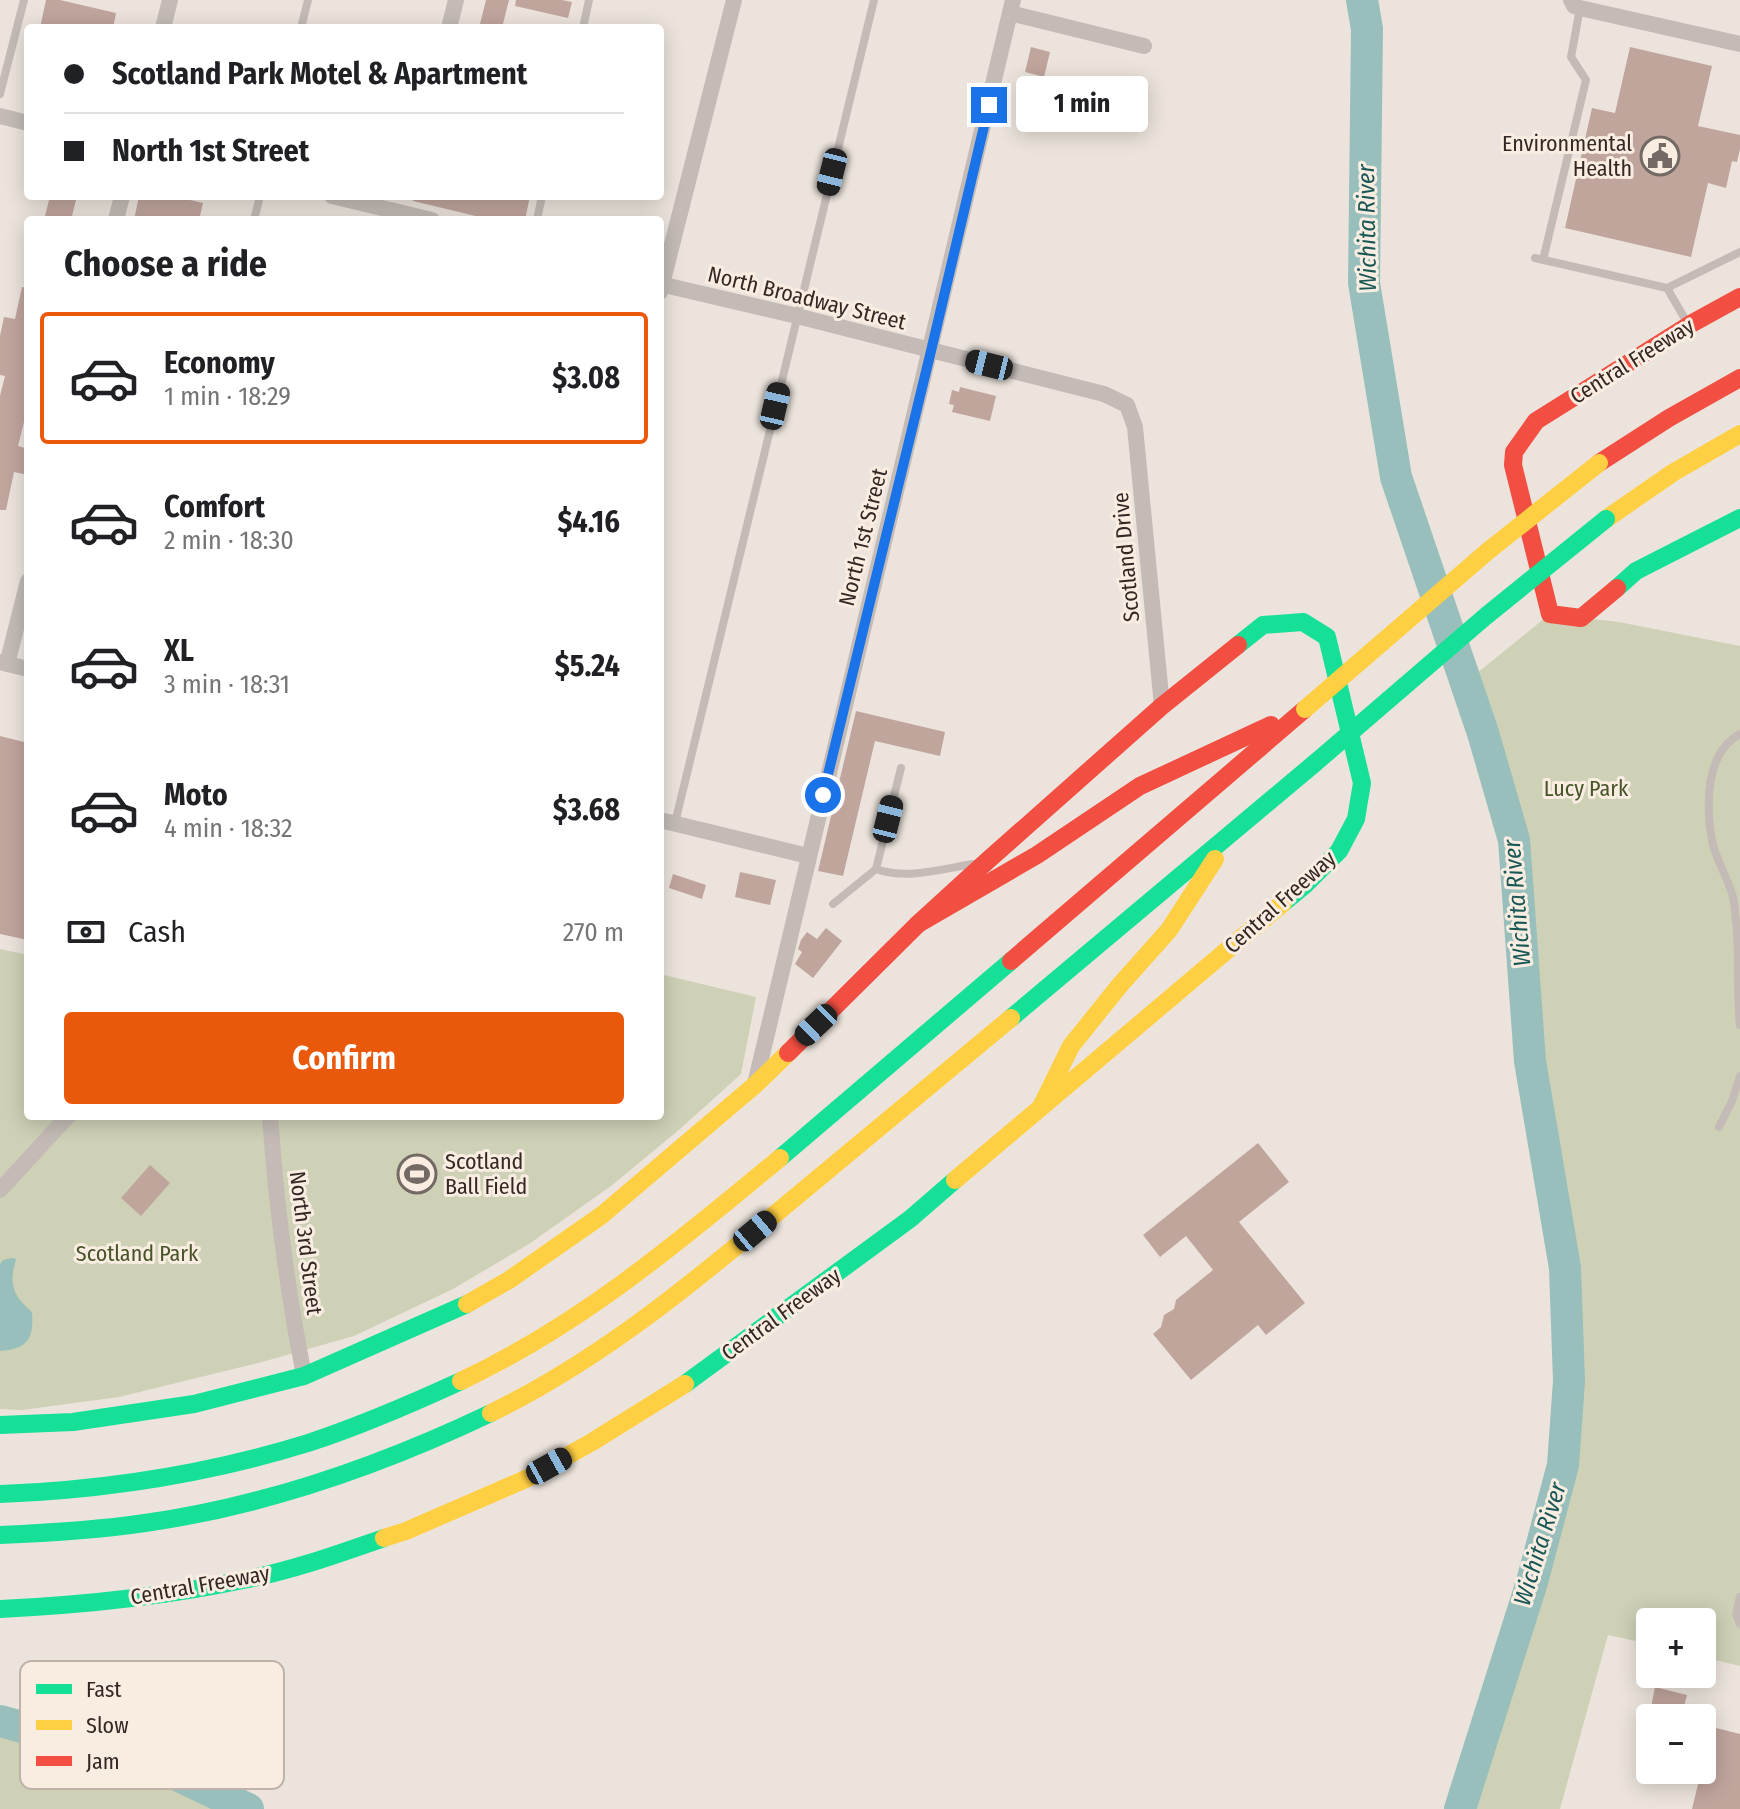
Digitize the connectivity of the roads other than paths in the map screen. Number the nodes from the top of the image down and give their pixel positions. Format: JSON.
{"nodes":[{"id":1,"x":24,"y":0,"type":"edge"},
{"id":2,"x":170,"y":0,"type":"edge"},
{"id":3,"x":308,"y":0,"type":"edge"},
{"id":4,"x":456,"y":0,"type":"edge"},
{"id":5,"x":589,"y":0,"type":"edge"},
{"id":6,"x":734,"y":0,"type":"edge"},
{"id":7,"x":874,"y":0,"type":"edge"},
{"id":8,"x":1575,"y":5,"type":"edge"},
{"id":9,"x":1012,"y":6,"type":"edge"},
{"id":10,"x":164,"y":24,"type":"edge"},
{"id":11,"x":302,"y":24,"type":"edge"},
{"id":12,"x":450,"y":24,"type":"edge"},
{"id":13,"x":584,"y":24,"type":"edge"},
{"id":14,"x":1740,"y":44,"type":"edge"},
{"id":15,"x":1144,"y":46,"type":"dead end"},
{"id":16,"x":0,"y":94,"type":"edge"},
{"id":17,"x":0,"y":116,"type":"edge"},
{"id":18,"x":24,"y":122,"type":"edge"},
{"id":19,"x":346,"y":200,"type":"edge"},
{"id":20,"x":401,"y":216,"type":"edge"},
{"id":21,"x":1740,"y":252,"type":"edge"},
{"id":22,"x":664,"y":275,"type":"edge"},
{"id":23,"x":664,"y":288,"type":"edge"},
{"id":24,"x":1667,"y":288,"type":"junction"},
{"id":25,"x":1740,"y":297,"type":"edge"},
{"id":26,"x":797,"y":316,"type":"junction"},
{"id":27,"x":1689,"y":325,"type":"junction"},
{"id":28,"x":931,"y":351,"type":"junction"},
{"id":29,"x":1740,"y":378,"type":"edge"},
{"id":30,"x":1127,"y":405,"type":"joint"},
{"id":31,"x":1740,"y":434,"type":"edge"},
{"id":32,"x":1740,"y":518,"type":"edge"},
{"id":33,"x":24,"y":594,"type":"edge"},
{"id":34,"x":3,"y":663,"type":"edge"},
{"id":35,"x":24,"y":668,"type":"edge"},
{"id":36,"x":1162,"y":706,"type":"junction"},
{"id":37,"x":1305,"y":709,"type":"junction"},
{"id":38,"x":1740,"y":734,"type":"edge"},
{"id":39,"x":901,"y":768,"type":"dead end"},
{"id":40,"x":667,"y":822,"type":"edge"},
{"id":41,"x":1233,"y":833,"type":"junction"},
{"id":42,"x":808,"y":856,"type":"junction"},
{"id":43,"x":986,"y":862,"type":"junction"},
{"id":44,"x":876,"y":869,"type":"junction"},
{"id":45,"x":833,"y":904,"type":"dead end"},
{"id":46,"x":918,"y":924,"type":"junction"},
{"id":47,"x":1740,"y":1025,"type":"edge"},
{"id":48,"x":1740,"y":1076,"type":"edge"},
{"id":49,"x":1740,"y":1083,"type":"edge"},
{"id":50,"x":755,"y":1085,"type":"junction"},
{"id":51,"x":1042,"y":1105,"type":"junction"},
{"id":52,"x":64,"y":1120,"type":"edge"},
{"id":53,"x":270,"y":1120,"type":"edge"},
{"id":54,"x":1719,"y":1127,"type":"dead end"},
{"id":55,"x":0,"y":1190,"type":"edge"},
{"id":56,"x":304,"y":1376,"type":"junction"},
{"id":57,"x":0,"y":1425,"type":"edge"},
{"id":58,"x":0,"y":1494,"type":"edge"},
{"id":59,"x":0,"y":1535,"type":"edge"},
{"id":60,"x":1740,"y":1597,"type":"edge"},
{"id":61,"x":0,"y":1609,"type":"edge"},
{"id":62,"x":1740,"y":1624,"type":"edge"}],
"edges":[{"from":1,"to":16,"type":"lane"},
{"from":2,"to":10,"type":"street"},
{"from":3,"to":11,"type":"lane"},
{"from":4,"to":12,"type":"street"},
{"from":5,"to":13,"type":"lane"},
{"from":6,"to":22,"type":"street"},
{"from":7,"to":26,"type":"lane"},
{"from":8,"to":14,"type":"street"},
{"from":8,"to":24,"type":"lane"},
{"from":9,"to":15,"type":"street"},
{"from":9,"to":28,"type":"street","name":"North 1st Street"},
{"from":17,"to":18,"type":"street"},
{"from":19,"to":20,"type":"street"},
{"from":21,"to":24,"type":"lane"},
{"from":23,"to":26,"type":"street","name":"North Broadway Street"},
{"from":24,"to":27,"type":"lane"},
{"from":25,"to":27,"type":"main road","name":"Central Freeway"},
{"from":26,"to":28,"type":"street","name":"North Broadway Street"},
{"from":26,"to":40,"type":"lane"},
{"from":27,"to":32,"type":"main road","name":"Central Freeway"},
{"from":28,"to":30,"type":"street","name":"North Broadway Street"},
{"from":28,"to":42,"type":"street","name":"North 1st Street"},
{"from":29,"to":37,"type":"main road","bridge":true},
{"from":30,"to":36,"type":"street","name":"Scotland Drive"},
{"from":31,"to":41,"type":"main road","bridge":true},
{"from":33,"to":34,"type":"street"},
{"from":34,"to":35,"type":"street"},
{"from":36,"to":43,"type":"main road","name":"Central Freeway"},
{"from":36,"to":51,"type":"main road","name":"Central Freeway"},
{"from":37,"to":46,"type":"main road"},
{"from":37,"to":58,"type":"main road"},
{"from":38,"to":47,"type":"lane"},
{"from":39,"to":44,"type":"lane"},
{"from":40,"to":42,"type":"street"},
{"from":41,"to":51,"type":"main road"},
{"from":41,"to":59,"type":"main road"},
{"from":42,"to":50,"type":"street","name":"North 1st Street"},
{"from":43,"to":44,"type":"lane"},
{"from":43,"to":46,"type":"main road","name":"Central Freeway"},
{"from":44,"to":45,"type":"lane"},
{"from":46,"to":50,"type":"main road","name":"Central Freeway"},
{"from":48,"to":49,"type":"lane"},
{"from":49,"to":54,"type":"lane"},
{"from":50,"to":56,"type":"main road","name":"Central Freeway"},
{"from":51,"to":61,"type":"main road","name":"Central Freeway"},
{"from":52,"to":55,"type":"street"},
{"from":53,"to":56,"type":"street","name":"North 3rd Street"},
{"from":56,"to":57,"type":"main road","name":"Central Freeway"},
{"from":60,"to":62,"type":"lane"}]}
